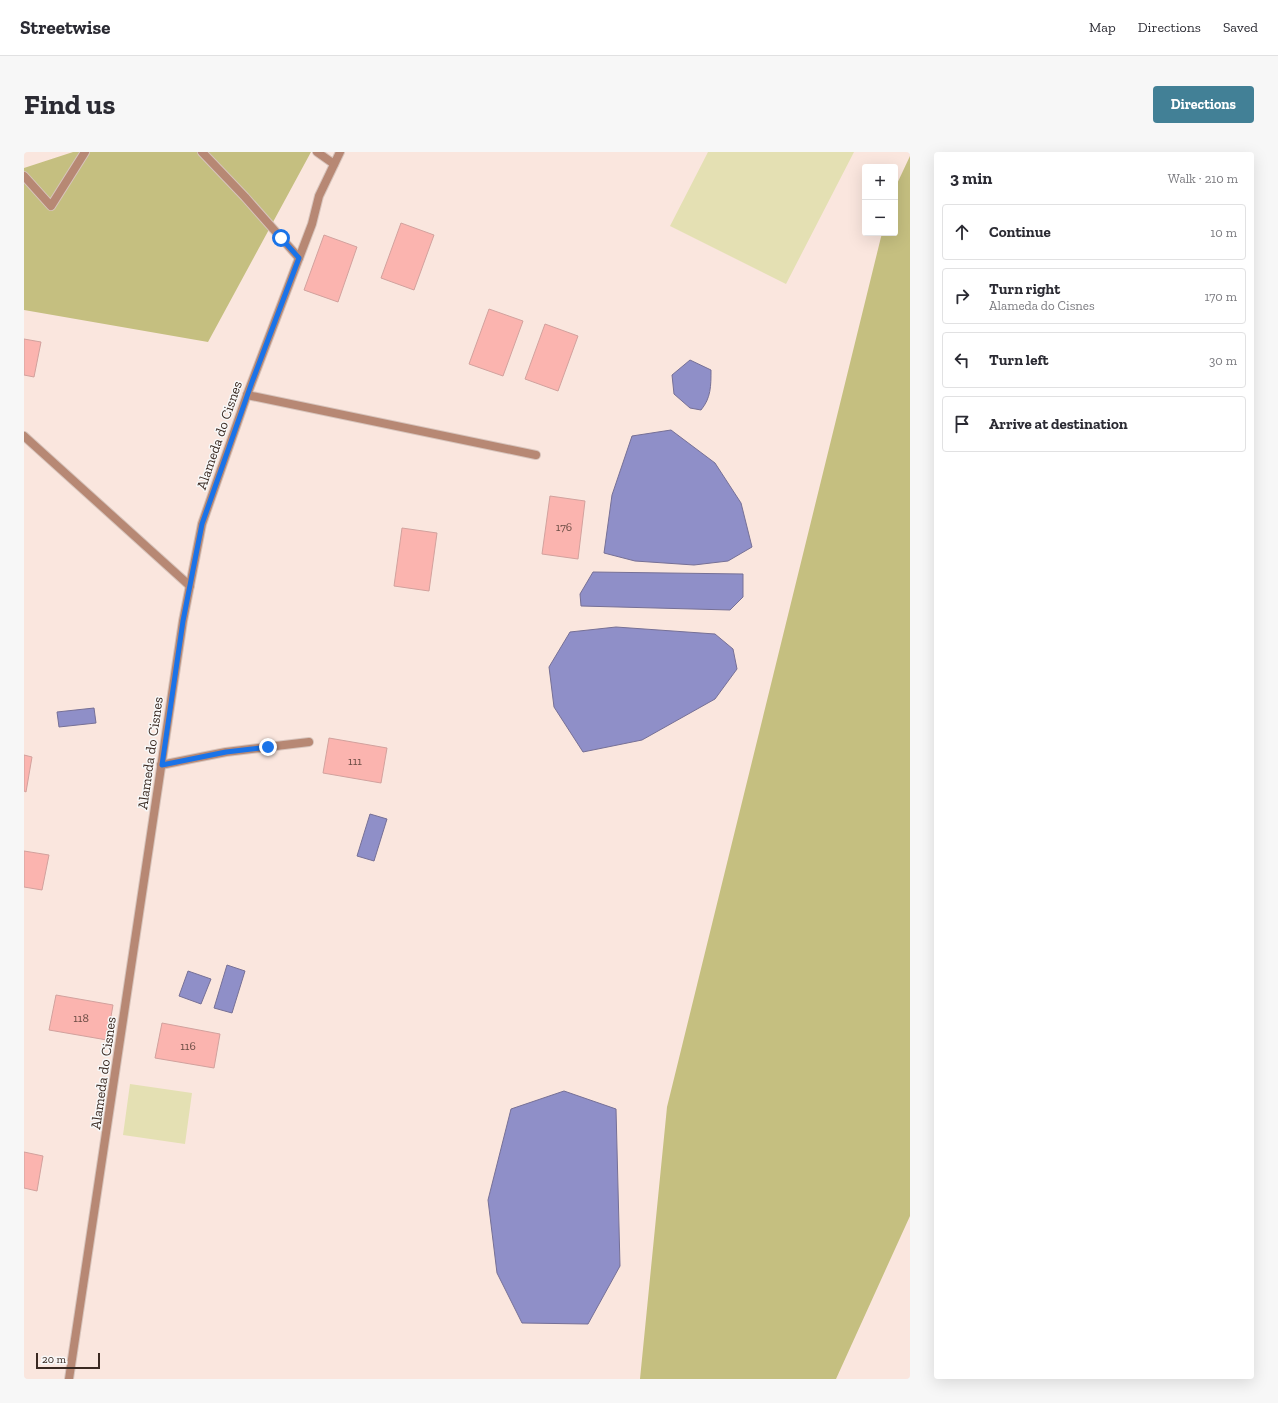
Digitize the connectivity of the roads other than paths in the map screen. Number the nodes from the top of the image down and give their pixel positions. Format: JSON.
{"nodes":[{"id":1,"x":85,"y":152,"type":"edge"},
{"id":2,"x":202,"y":152,"type":"edge"},
{"id":3,"x":317,"y":152,"type":"edge"},
{"id":4,"x":340,"y":152,"type":"edge"},
{"id":5,"x":334,"y":164,"type":"junction"},
{"id":6,"x":24,"y":176,"type":"edge"},
{"id":7,"x":299,"y":258,"type":"junction"},
{"id":8,"x":247,"y":395,"type":"junction"},
{"id":9,"x":24,"y":436,"type":"edge"},
{"id":10,"x":536,"y":455,"type":"dead end"},
{"id":11,"x":190,"y":586,"type":"junction"},
{"id":12,"x":309,"y":742,"type":"dead end"},
{"id":13,"x":162,"y":765,"type":"junction"},
{"id":14,"x":69,"y":1379,"type":"edge"}],
"edges":[{"from":1,"to":6,"type":"street"},
{"from":2,"to":7,"type":"street"},
{"from":3,"to":5,"type":"street"},
{"from":4,"to":5,"type":"street","name":"Alameda do Cisnes"},
{"from":5,"to":7,"type":"street","name":"Alameda do Cisnes"},
{"from":7,"to":8,"type":"street","name":"Alameda do Cisnes"},
{"from":8,"to":10,"type":"street"},
{"from":8,"to":11,"type":"street","name":"Alameda do Cisnes"},
{"from":9,"to":11,"type":"street"},
{"from":11,"to":13,"type":"street","name":"Alameda do Cisnes"},
{"from":12,"to":13,"type":"street"},
{"from":13,"to":14,"type":"street","name":"Alameda do Cisnes"}]}
